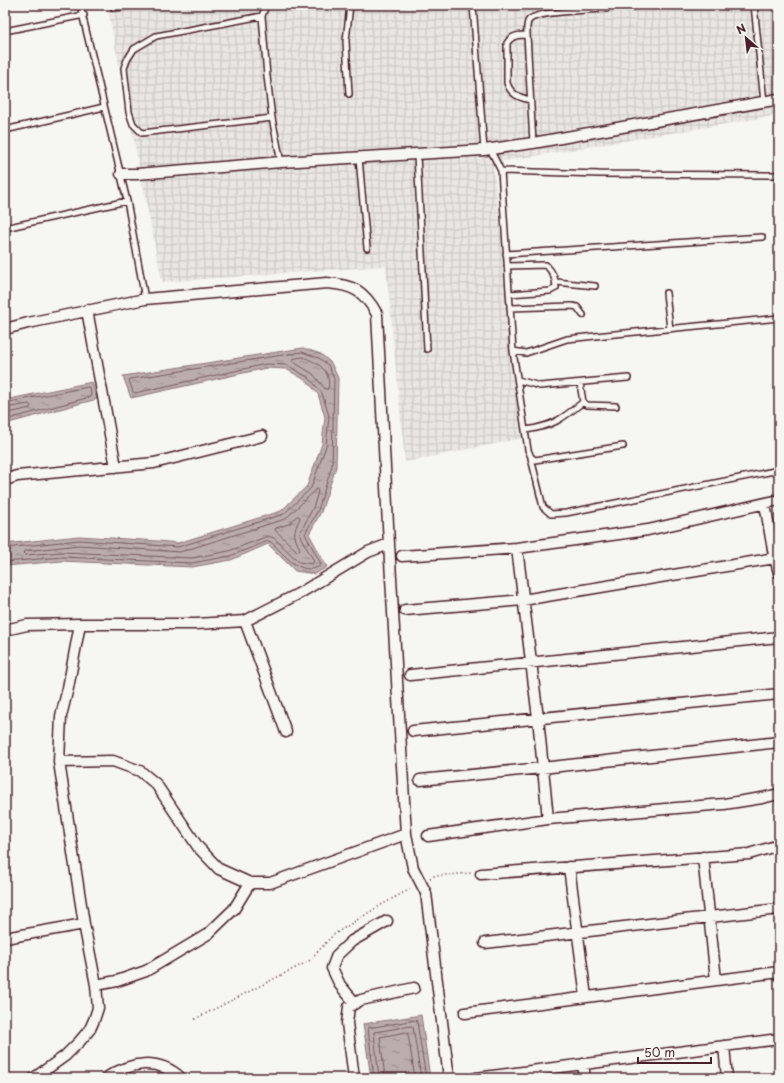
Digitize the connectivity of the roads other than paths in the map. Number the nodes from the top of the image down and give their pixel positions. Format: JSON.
{"nodes":[{"id":1,"x":80,"y":5,"type":"edge"},
{"id":2,"x":137,"y":5,"type":"edge"},
{"id":3,"x":266,"y":5,"type":"edge"},
{"id":4,"x":350,"y":5,"type":"edge"},
{"id":5,"x":472,"y":5,"type":"edge"},
{"id":6,"x":641,"y":5,"type":"edge"},
{"id":7,"x":754,"y":5,"type":"edge"},
{"id":8,"x":632,"y":7,"type":"dead end"},
{"id":9,"x":114,"y":8,"type":"dead end"},
{"id":10,"x":606,"y":9,"type":"dead end"},
{"id":11,"x":84,"y":15,"type":"junction"},
{"id":12,"x":262,"y":16,"type":"junction"},
{"id":13,"x":5,"y":31,"type":"edge"},
{"id":14,"x":527,"y":34,"type":"junction"},
{"id":15,"x":348,"y":94,"type":"dead end"},
{"id":16,"x":779,"y":99,"type":"edge"},
{"id":17,"x":530,"y":100,"type":"junction"},
{"id":18,"x":764,"y":102,"type":"junction"},
{"id":19,"x":104,"y":107,"type":"junction"},
{"id":20,"x":272,"y":118,"type":"junction"},
{"id":21,"x":5,"y":130,"type":"edge"},
{"id":22,"x":533,"y":143,"type":"junction"},
{"id":23,"x":487,"y":149,"type":"junction"},
{"id":24,"x":416,"y":155,"type":"junction"},
{"id":25,"x":359,"y":158,"type":"junction"},
{"id":26,"x":282,"y":162,"type":"junction"},
{"id":27,"x":501,"y":171,"type":"junction"},
{"id":28,"x":121,"y":174,"type":"junction"},
{"id":29,"x":779,"y":175,"type":"edge"},
{"id":30,"x":127,"y":201,"type":"junction"},
{"id":31,"x":5,"y":228,"type":"edge"},
{"id":32,"x":762,"y":237,"type":"dead end"},
{"id":33,"x":367,"y":248,"type":"dead end"},
{"id":34,"x":506,"y":254,"type":"junction"},
{"id":35,"x":507,"y":266,"type":"junction"},
{"id":36,"x":556,"y":282,"type":"junction"},
{"id":37,"x":595,"y":286,"type":"dead end"},
{"id":38,"x":666,"y":293,"type":"dead end"},
{"id":39,"x":509,"y":294,"type":"junction"},
{"id":40,"x":145,"y":298,"type":"junction"},
{"id":41,"x":510,"y":308,"type":"junction"},
{"id":42,"x":87,"y":310,"type":"junction"},
{"id":43,"x":583,"y":315,"type":"dead end"},
{"id":44,"x":779,"y":318,"type":"edge"},
{"id":45,"x":5,"y":329,"type":"edge"},
{"id":46,"x":670,"y":329,"type":"junction"},
{"id":47,"x":427,"y":350,"type":"dead end"},
{"id":48,"x":513,"y":351,"type":"junction"},
{"id":49,"x":628,"y":378,"type":"dead end"},
{"id":50,"x":518,"y":380,"type":"junction"},
{"id":51,"x":580,"y":383,"type":"junction"},
{"id":52,"x":583,"y":402,"type":"junction"},
{"id":53,"x":616,"y":406,"type":"dead end"},
{"id":54,"x":526,"y":430,"type":"junction"},
{"id":55,"x":262,"y":436,"type":"dead end"},
{"id":56,"x":623,"y":446,"type":"dead end"},
{"id":57,"x":531,"y":457,"type":"junction"},
{"id":58,"x":116,"y":467,"type":"junction"},
{"id":59,"x":779,"y":470,"type":"edge"},
{"id":60,"x":5,"y":480,"type":"edge"},
{"id":61,"x":779,"y":500,"type":"edge"},
{"id":62,"x":765,"y":504,"type":"junction"},
{"id":63,"x":389,"y":544,"type":"junction"},
{"id":64,"x":517,"y":548,"type":"junction"},
{"id":65,"x":776,"y":552,"type":"edge"},
{"id":66,"x":402,"y":556,"type":"dead end"},
{"id":67,"x":779,"y":574,"type":"edge"},
{"id":68,"x":523,"y":600,"type":"junction"},
{"id":69,"x":405,"y":610,"type":"dead end"},
{"id":70,"x":245,"y":621,"type":"junction"},
{"id":71,"x":80,"y":624,"type":"junction"},
{"id":72,"x":5,"y":630,"type":"edge"},
{"id":73,"x":779,"y":637,"type":"edge"},
{"id":74,"x":531,"y":663,"type":"junction"},
{"id":75,"x":410,"y":675,"type":"dead end"},
{"id":76,"x":779,"y":694,"type":"edge"},
{"id":77,"x":538,"y":718,"type":"junction"},
{"id":78,"x":413,"y":731,"type":"dead end"},
{"id":79,"x":286,"y":732,"type":"dead end"},
{"id":80,"x":779,"y":742,"type":"edge"},
{"id":81,"x":59,"y":762,"type":"junction"},
{"id":82,"x":542,"y":768,"type":"junction"},
{"id":83,"x":420,"y":780,"type":"dead end"},
{"id":84,"x":779,"y":794,"type":"edge"},
{"id":85,"x":548,"y":818,"type":"junction"},
{"id":86,"x":406,"y":834,"type":"junction"},
{"id":87,"x":428,"y":836,"type":"dead end"},
{"id":88,"x":779,"y":845,"type":"edge"},
{"id":89,"x":704,"y":857,"type":"junction"},
{"id":90,"x":569,"y":867,"type":"junction"},
{"id":91,"x":477,"y":873,"type":"road end"},
{"id":92,"x":250,"y":883,"type":"junction"},
{"id":93,"x":779,"y":909,"type":"edge"},
{"id":94,"x":710,"y":917,"type":"junction"},
{"id":95,"x":387,"y":921,"type":"dead end"},
{"id":96,"x":84,"y":924,"type":"junction"},
{"id":97,"x":578,"y":933,"type":"junction"},
{"id":98,"x":5,"y":938,"type":"edge"},
{"id":99,"x":485,"y":944,"type":"dead end"},
{"id":100,"x":779,"y":972,"type":"edge"},
{"id":101,"x":716,"y":980,"type":"junction"},
{"id":102,"x":96,"y":985,"type":"junction"},
{"id":103,"x":414,"y":988,"type":"dead end"},
{"id":104,"x":586,"y":997,"type":"junction"},
{"id":105,"x":355,"y":1003,"type":"junction"},
{"id":106,"x":465,"y":1013,"type":"dead end"},
{"id":107,"x":779,"y":1039,"type":"edge"},
{"id":108,"x":724,"y":1046,"type":"junction"},
{"id":109,"x":583,"y":1064,"type":"junction"},
{"id":110,"x":37,"y":1077,"type":"edge"},
{"id":111,"x":106,"y":1078,"type":"edge"},
{"id":112,"x":181,"y":1078,"type":"edge"},
{"id":113,"x":354,"y":1078,"type":"edge"},
{"id":114,"x":449,"y":1078,"type":"edge"},
{"id":115,"x":476,"y":1078,"type":"edge"},
{"id":116,"x":585,"y":1078,"type":"edge"},
{"id":117,"x":727,"y":1078,"type":"edge"}],
"edges":[{"from":1,"to":11,"type":"lane"},
{"from":2,"to":9,"type":"lane"},
{"from":3,"to":12,"type":"lane"},
{"from":4,"to":15,"type":"lane"},
{"from":5,"to":23,"type":"lane"},
{"from":6,"to":8,"type":"lane"},
{"from":7,"to":18,"type":"lane"},
{"from":10,"to":14,"type":"lane"},
{"from":11,"to":13,"type":"lane"},
{"from":11,"to":19,"type":"lane"},
{"from":12,"to":20,"type":"lane"},
{"from":12,"to":20,"type":"lane"},
{"from":14,"to":17,"type":"lane"},
{"from":14,"to":17,"type":"lane"},
{"from":16,"to":18,"type":"street"},
{"from":17,"to":22,"type":"lane"},
{"from":18,"to":22,"type":"street"},
{"from":19,"to":21,"type":"lane"},
{"from":19,"to":28,"type":"lane"},
{"from":20,"to":26,"type":"lane"},
{"from":22,"to":23,"type":"street"},
{"from":23,"to":24,"type":"street"},
{"from":23,"to":27,"type":"lane"},
{"from":24,"to":25,"type":"street"},
{"from":24,"to":47,"type":"lane"},
{"from":25,"to":26,"type":"street"},
{"from":25,"to":33,"type":"lane"},
{"from":26,"to":28,"type":"street"},
{"from":27,"to":29,"type":"lane"},
{"from":27,"to":34,"type":"lane"},
{"from":28,"to":30,"type":"lane"},
{"from":30,"to":31,"type":"lane"},
{"from":30,"to":40,"type":"lane"},
{"from":32,"to":34,"type":"lane"},
{"from":34,"to":35,"type":"lane"},
{"from":35,"to":36,"type":"lane"},
{"from":35,"to":39,"type":"lane"},
{"from":36,"to":37,"type":"lane"},
{"from":36,"to":39,"type":"lane"},
{"from":38,"to":46,"type":"lane"},
{"from":39,"to":41,"type":"lane"},
{"from":40,"to":42,"type":"street"},
{"from":40,"to":63,"type":"street"},
{"from":41,"to":43,"type":"lane"},
{"from":41,"to":48,"type":"lane"},
{"from":42,"to":45,"type":"street"},
{"from":42,"to":58,"type":"street"},
{"from":44,"to":46,"type":"lane"},
{"from":46,"to":48,"type":"lane"},
{"from":48,"to":50,"type":"lane"},
{"from":49,"to":51,"type":"lane"},
{"from":50,"to":51,"type":"lane"},
{"from":50,"to":54,"type":"lane"},
{"from":51,"to":52,"type":"lane"},
{"from":52,"to":53,"type":"lane"},
{"from":52,"to":54,"type":"lane"},
{"from":54,"to":57,"type":"lane"},
{"from":55,"to":58,"type":"street"},
{"from":56,"to":57,"type":"lane"},
{"from":57,"to":59,"type":"lane"},
{"from":58,"to":60,"type":"street"},
{"from":61,"to":62,"type":"street"},
{"from":62,"to":64,"type":"street"},
{"from":62,"to":65,"type":"street"},
{"from":63,"to":70,"type":"street"},
{"from":63,"to":86,"type":"street"},
{"from":64,"to":66,"type":"street"},
{"from":64,"to":68,"type":"street"},
{"from":65,"to":67,"type":"street"},
{"from":65,"to":68,"type":"street"},
{"from":68,"to":69,"type":"street"},
{"from":68,"to":74,"type":"street"},
{"from":70,"to":71,"type":"street"},
{"from":70,"to":79,"type":"street"},
{"from":71,"to":72,"type":"street"},
{"from":71,"to":81,"type":"street"},
{"from":73,"to":74,"type":"street"},
{"from":74,"to":75,"type":"street"},
{"from":74,"to":77,"type":"street"},
{"from":76,"to":77,"type":"street"},
{"from":77,"to":78,"type":"street"},
{"from":77,"to":82,"type":"street"},
{"from":80,"to":82,"type":"street"},
{"from":81,"to":92,"type":"street"},
{"from":81,"to":96,"type":"street"},
{"from":82,"to":83,"type":"street"},
{"from":82,"to":85,"type":"street"},
{"from":84,"to":85,"type":"street"},
{"from":85,"to":87,"type":"street"},
{"from":86,"to":92,"type":"street"},
{"from":86,"to":114,"type":"street","bridge":true},
{"from":88,"to":89,"type":"street"},
{"from":89,"to":90,"type":"street"},
{"from":89,"to":94,"type":"street"},
{"from":90,"to":91,"type":"street"},
{"from":90,"to":97,"type":"street"},
{"from":92,"to":102,"type":"street"},
{"from":93,"to":94,"type":"street"},
{"from":94,"to":97,"type":"street"},
{"from":94,"to":101,"type":"street"},
{"from":95,"to":105,"type":"street"},
{"from":96,"to":98,"type":"street"},
{"from":96,"to":102,"type":"street"},
{"from":97,"to":99,"type":"street"},
{"from":97,"to":104,"type":"street"},
{"from":100,"to":101,"type":"street"},
{"from":101,"to":104,"type":"street"},
{"from":102,"to":110,"type":"street"},
{"from":103,"to":105,"type":"street"},
{"from":104,"to":106,"type":"street"},
{"from":105,"to":113,"type":"street"},
{"from":107,"to":108,"type":"street"},
{"from":108,"to":109,"type":"street"},
{"from":108,"to":117,"type":"street"},
{"from":109,"to":115,"type":"street"},
{"from":109,"to":116,"type":"street"},
{"from":111,"to":112,"type":"street"}]}
